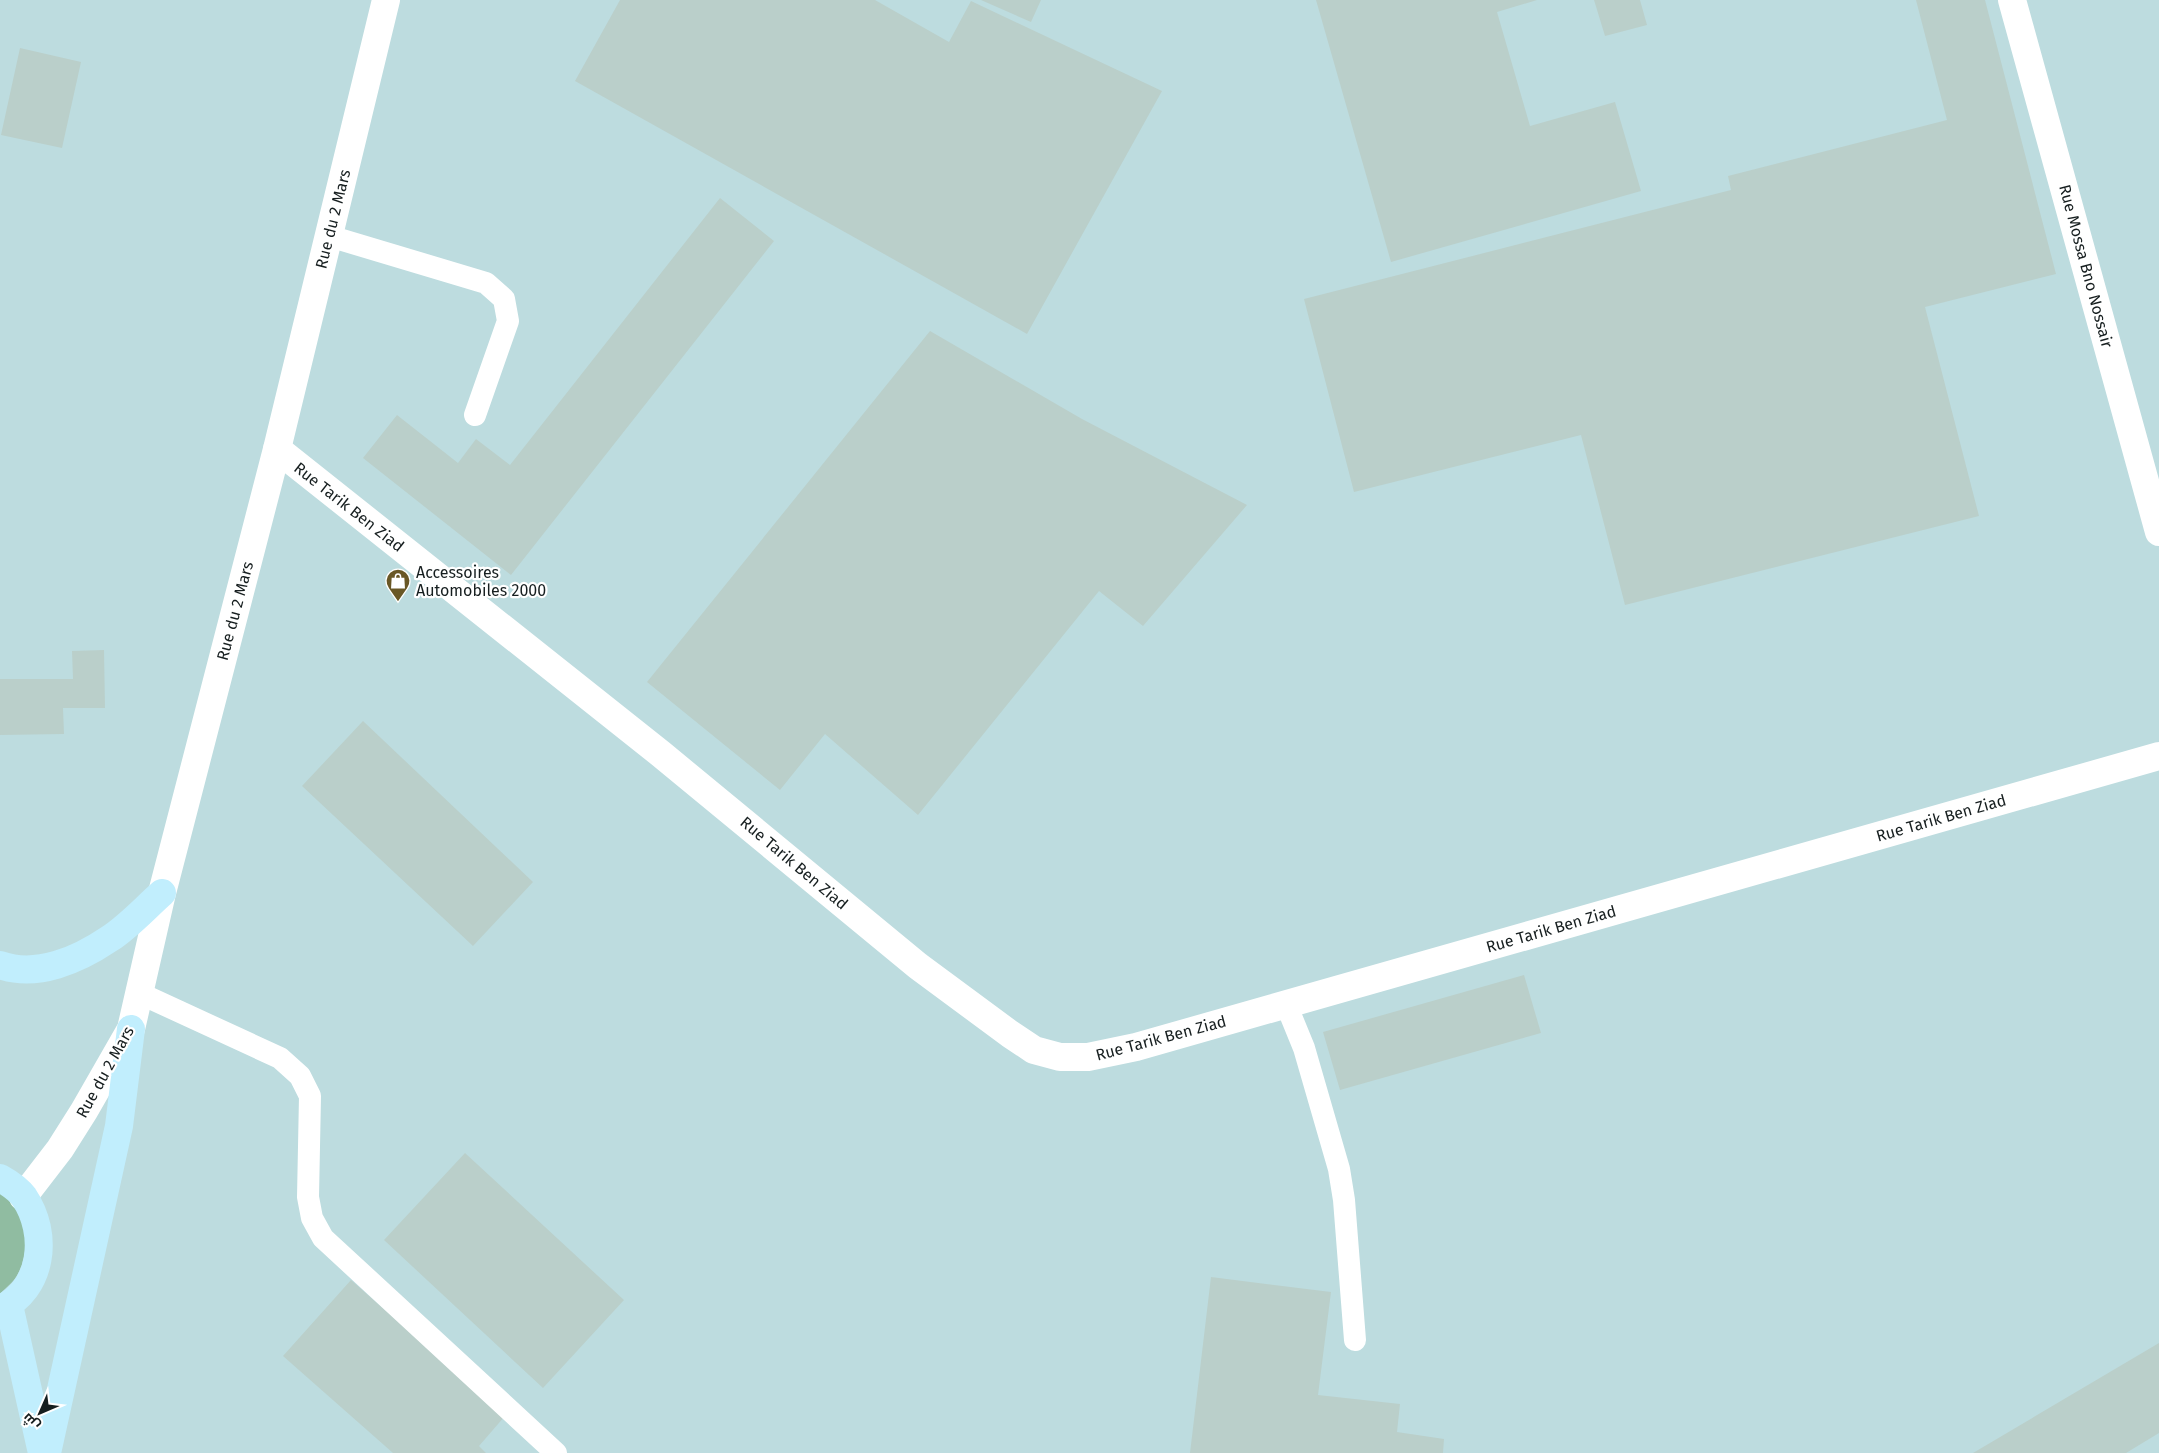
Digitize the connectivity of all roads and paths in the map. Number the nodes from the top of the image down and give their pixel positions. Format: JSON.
{"nodes":[{"id":1,"x":386,"y":0,"type":"edge"},
{"id":2,"x":2012,"y":0,"type":"edge"},
{"id":3,"x":329,"y":236,"type":"junction"},
{"id":4,"x":476,"y":416,"type":"dead end"},
{"id":5,"x":277,"y":449,"type":"junction"},
{"id":6,"x":2159,"y":532,"type":"edge"},
{"id":7,"x":2159,"y":756,"type":"edge"},
{"id":8,"x":162,"y":893,"type":"junction"},
{"id":9,"x":0,"y":965,"type":"edge"},
{"id":10,"x":139,"y":993,"type":"junction"},
{"id":11,"x":1286,"y":1004,"type":"junction"},
{"id":12,"x":131,"y":1029,"type":"junction"},
{"id":13,"x":0,"y":1178,"type":"edge"},
{"id":14,"x":23,"y":1197,"type":"junction"},
{"id":15,"x":5,"y":1307,"type":"edge"},
{"id":16,"x":1355,"y":1340,"type":"dead end"},
{"id":17,"x":42,"y":1453,"type":"edge"},
{"id":18,"x":47,"y":1453,"type":"edge"},
{"id":19,"x":556,"y":1453,"type":"edge"}],
"edges":[{"from":1,"to":3,"type":"street","name":"Rue du 2 Mars"},
{"from":2,"to":6,"type":"street","name":"Rue Mossa Bno Nossair"},
{"from":3,"to":4,"type":"lane"},
{"from":3,"to":5,"type":"street","name":"Rue du 2 Mars"},
{"from":5,"to":8,"type":"street","name":"Rue du 2 Mars"},
{"from":5,"to":11,"type":"street","name":"Rue Tarik Ben Ziad"},
{"from":7,"to":11,"type":"street","name":"Rue Tarik Ben Ziad"},
{"from":8,"to":9,"type":"main road"},
{"from":8,"to":10,"type":"street","name":"Rue du 2 Mars"},
{"from":10,"to":12,"type":"street","name":"Rue du 2 Mars"},
{"from":10,"to":19,"type":"lane"},
{"from":11,"to":16,"type":"lane"},
{"from":12,"to":14,"type":"street","name":"Rue du 2 Mars"},
{"from":12,"to":18,"type":"main road"},
{"from":13,"to":14,"type":"main road"},
{"from":14,"to":15,"type":"main road"},
{"from":15,"to":17,"type":"main road"}]}
